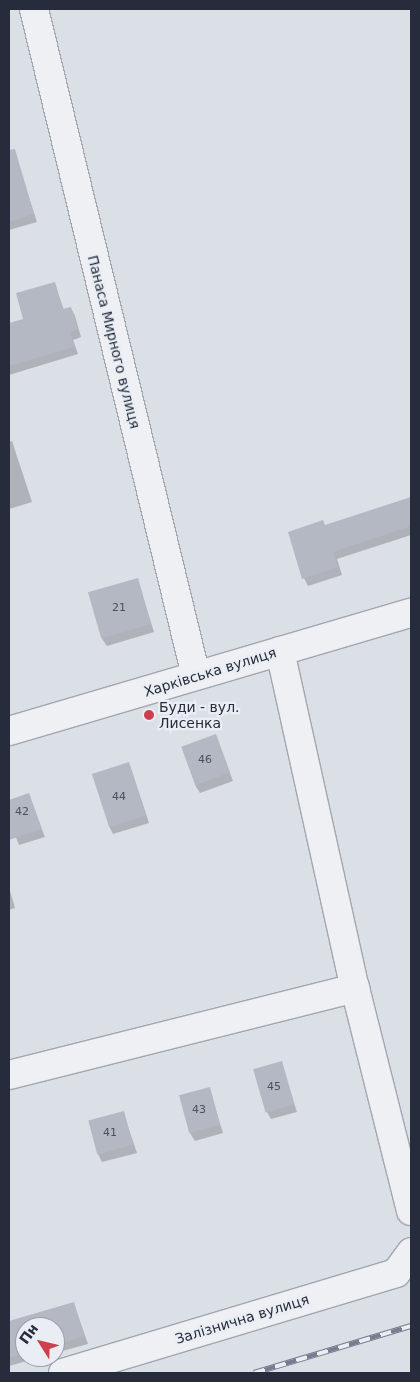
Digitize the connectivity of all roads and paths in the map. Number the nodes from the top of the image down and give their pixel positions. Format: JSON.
{"nodes":[{"id":1,"x":34,"y":9,"type":"edge"},
{"id":2,"x":411,"y":613,"type":"edge"},
{"id":3,"x":280,"y":651,"type":"junction"},
{"id":4,"x":196,"y":676,"type":"junction"},
{"id":5,"x":9,"y":731,"type":"edge"},
{"id":6,"x":355,"y":988,"type":"junction"},
{"id":7,"x":9,"y":1075,"type":"edge"},
{"id":8,"x":411,"y":1211,"type":"edge"},
{"id":9,"x":411,"y":1252,"type":"edge"},
{"id":10,"x":63,"y":1373,"type":"edge"}],
"edges":[{"from":1,"to":4,"type":"street","name":"Панаса Мирного вулиця"},
{"from":2,"to":3,"type":"street","name":"Харківська вулиця"},
{"from":3,"to":4,"type":"street","name":"Харківська вулиця"},
{"from":3,"to":6,"type":"street"},
{"from":4,"to":5,"type":"street","name":"Харківська вулиця"},
{"from":6,"to":7,"type":"street"},
{"from":6,"to":8,"type":"street"},
{"from":9,"to":10,"type":"street","name":"Залізнична вулиця"}]}
